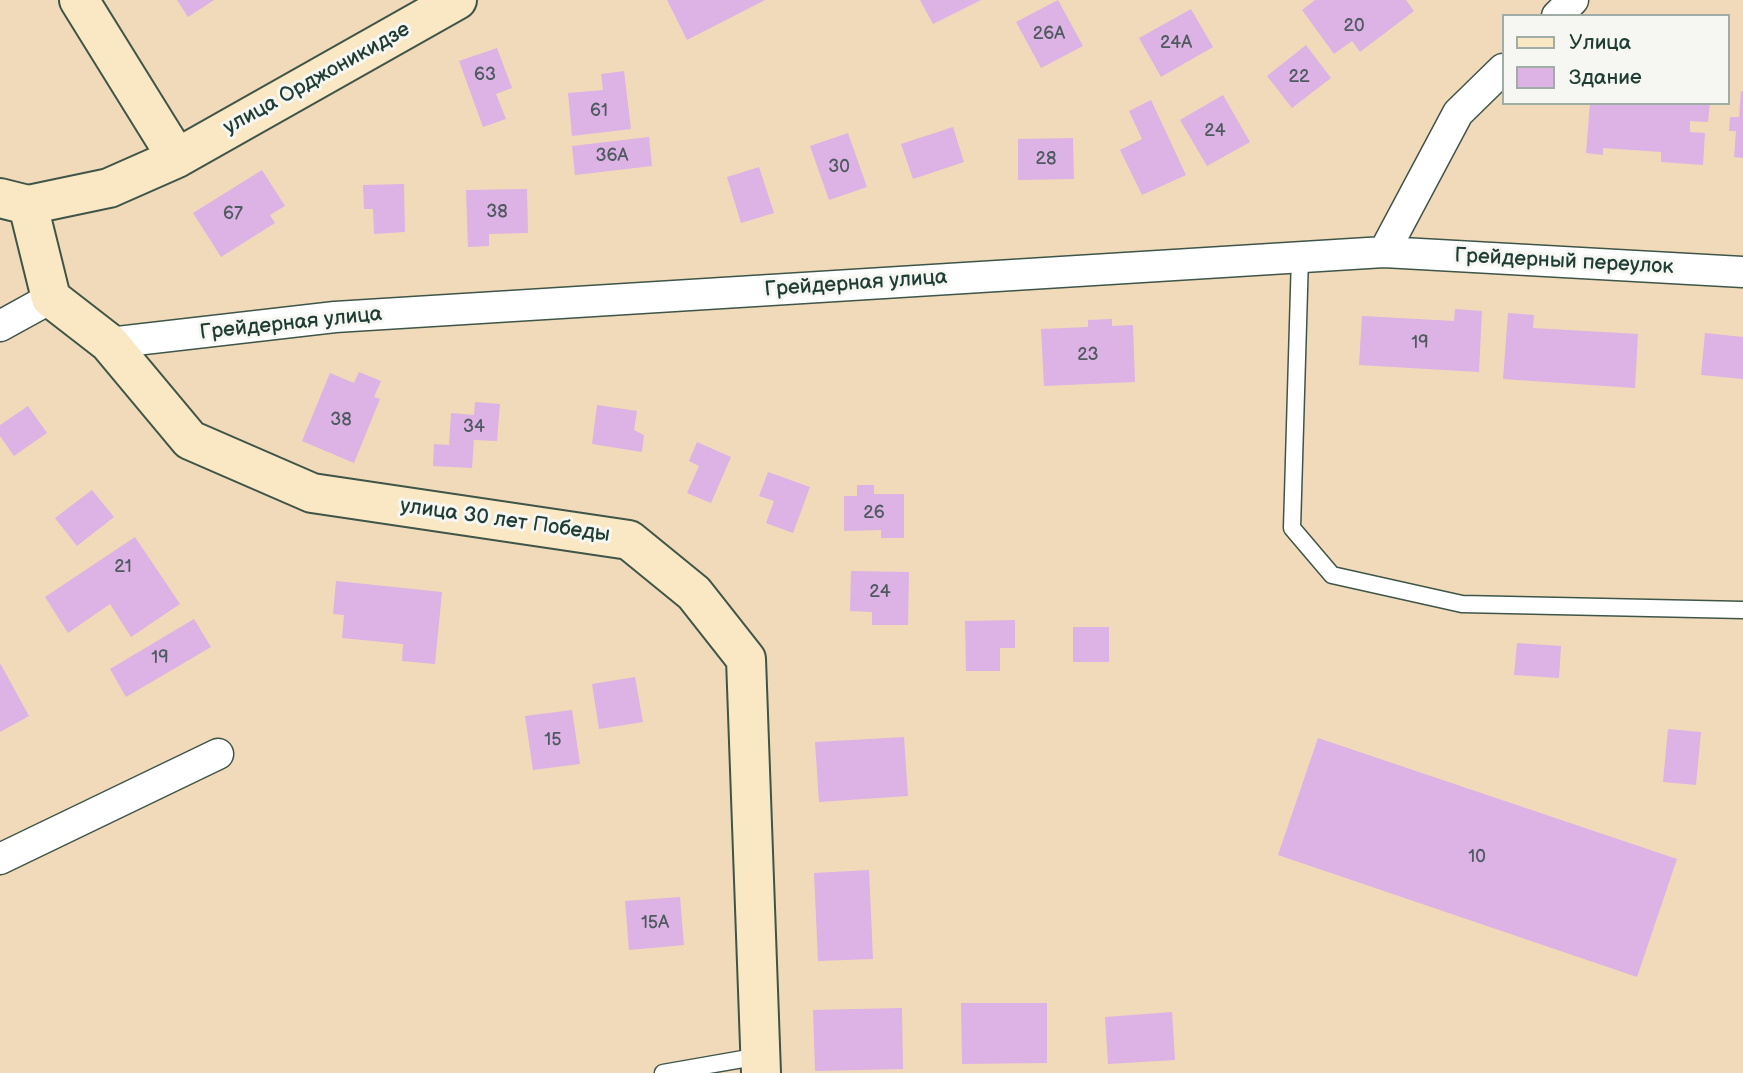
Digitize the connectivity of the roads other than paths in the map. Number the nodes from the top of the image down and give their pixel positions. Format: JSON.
{"nodes":[{"id":1,"x":79,"y":0,"type":"edge"},
{"id":2,"x":457,"y":0,"type":"edge"},
{"id":3,"x":1573,"y":0,"type":"edge"},
{"id":4,"x":1559,"y":14,"type":"edge"},
{"id":5,"x":1502,"y":70,"type":"edge"},
{"id":6,"x":177,"y":158,"type":"junction"},
{"id":7,"x":14,"y":202,"type":"edge"},
{"id":8,"x":1384,"y":252,"type":"junction"},
{"id":9,"x":1300,"y":256,"type":"junction"},
{"id":10,"x":1743,"y":272,"type":"edge"},
{"id":11,"x":51,"y":298,"type":"junction"},
{"id":12,"x":0,"y":326,"type":"edge"},
{"id":13,"x":109,"y":343,"type":"junction"},
{"id":14,"x":1743,"y":610,"type":"edge"},
{"id":15,"x":218,"y":754,"type":"dead end"},
{"id":16,"x":0,"y":859,"type":"edge"},
{"id":17,"x":760,"y":1065,"type":"edge"},
{"id":18,"x":663,"y":1073,"type":"edge"}],
"edges":[{"from":1,"to":6,"type":"street"},
{"from":2,"to":6,"type":"street","name":"улица Орджоникидзе"},
{"from":3,"to":4,"type":"street"},
{"from":5,"to":8,"type":"street"},
{"from":6,"to":7,"type":"street","name":"улица Орджоникидзе"},
{"from":7,"to":11,"type":"street"},
{"from":8,"to":9,"type":"street","name":"Грейдерная улица"},
{"from":8,"to":10,"type":"street","name":"Грейдерный переулок"},
{"from":9,"to":13,"type":"street","name":"Грейдерная улица"},
{"from":9,"to":14,"type":"lane"},
{"from":11,"to":12,"type":"street"},
{"from":11,"to":13,"type":"street","name":"улица 30 лет Победы"},
{"from":13,"to":17,"type":"street","name":"улица 30 лет Победы"},
{"from":15,"to":16,"type":"street"},
{"from":17,"to":18,"type":"lane"}]}
